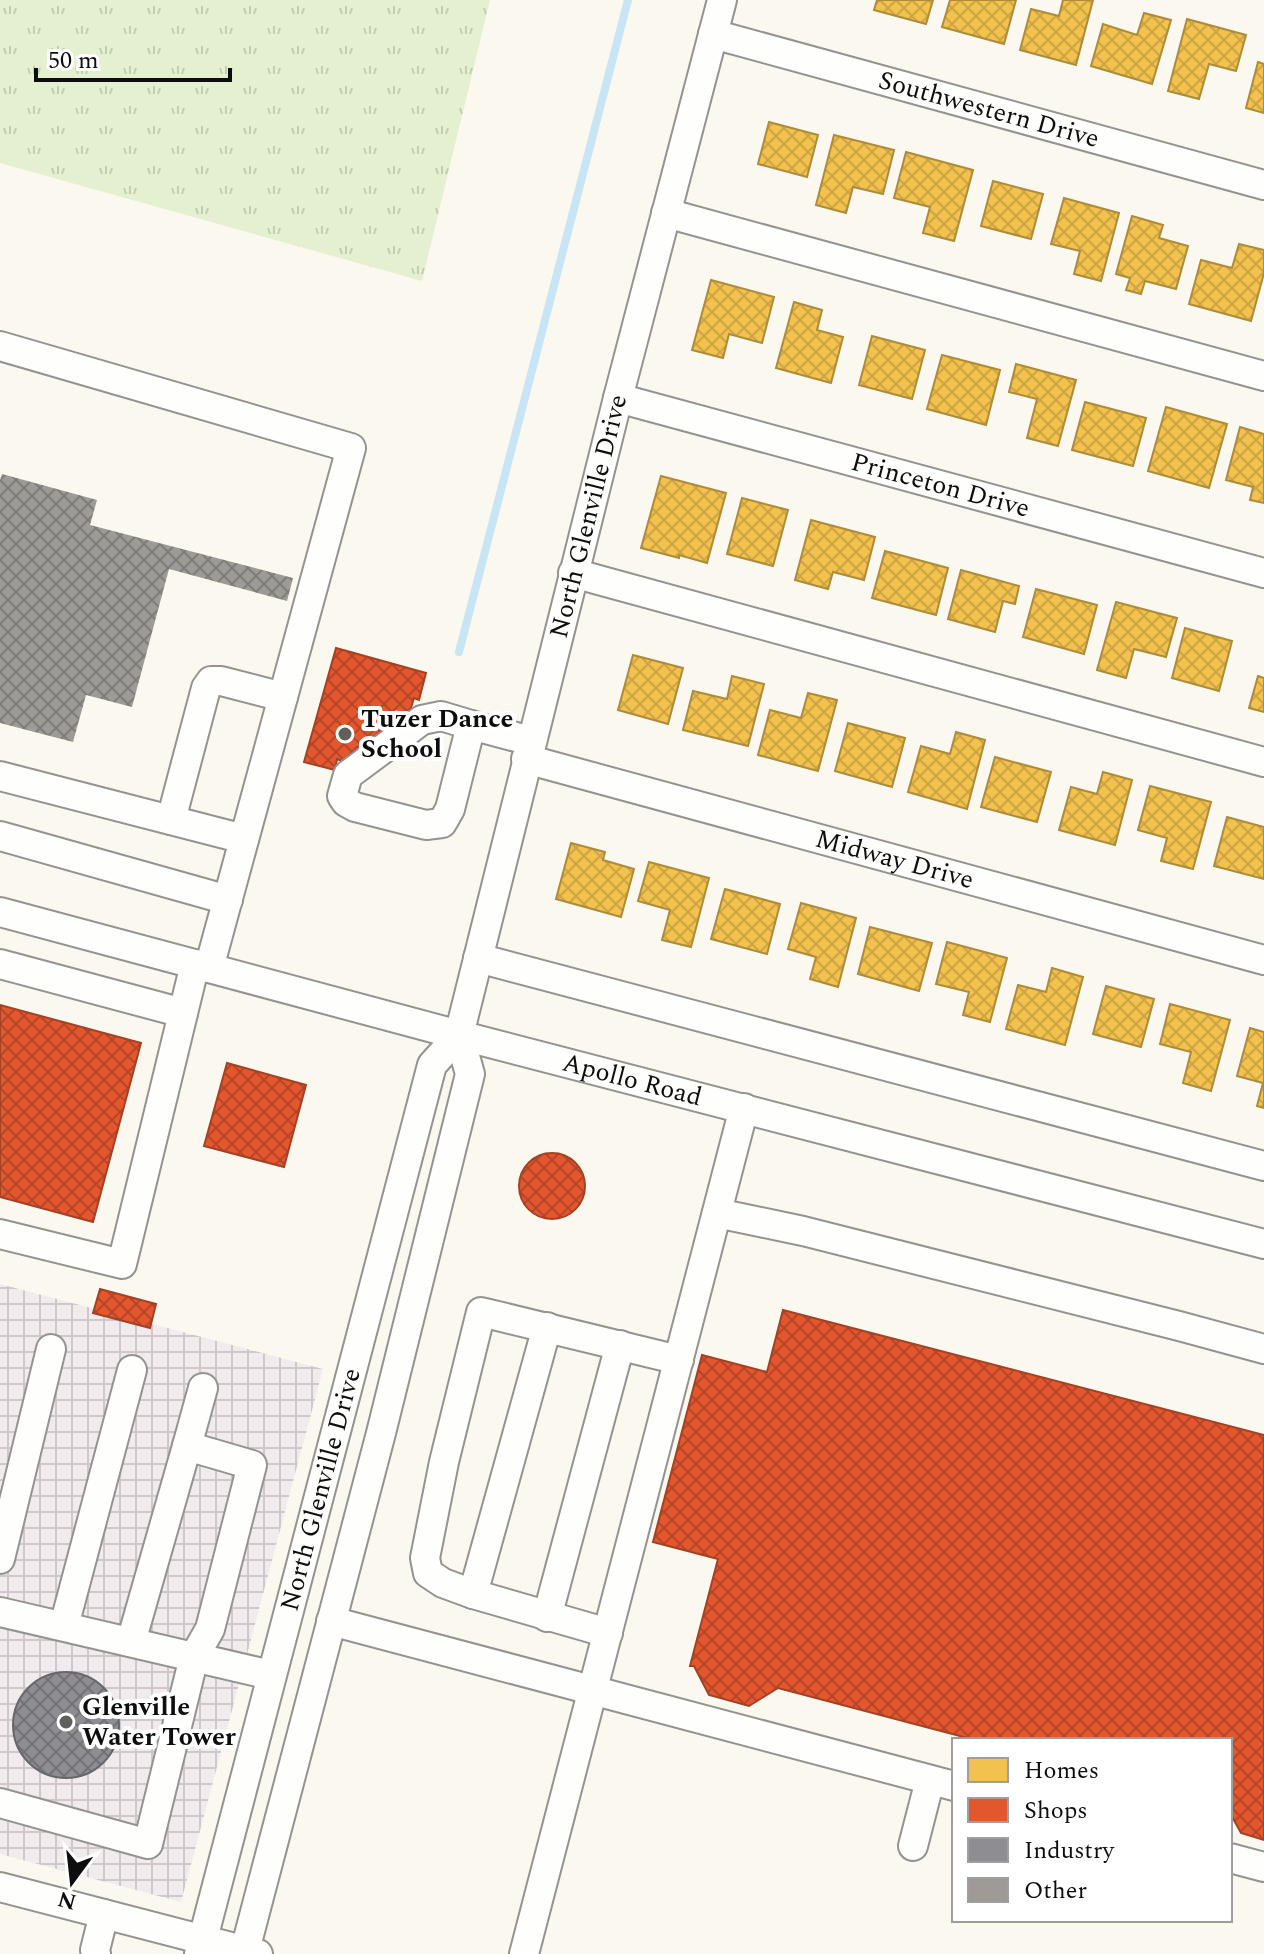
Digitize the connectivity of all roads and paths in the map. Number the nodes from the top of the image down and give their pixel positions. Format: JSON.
{"nodes":[{"id":1,"x":722,"y":0,"type":"edge"},
{"id":2,"x":713,"y":34,"type":"junction"},
{"id":3,"x":1264,"y":185,"type":"edge"},
{"id":4,"x":666,"y":213,"type":"junction"},
{"id":5,"x":0,"y":346,"type":"edge"},
{"id":6,"x":1264,"y":376,"type":"edge"},
{"id":7,"x":618,"y":398,"type":"junction"},
{"id":8,"x":573,"y":573,"type":"junction"},
{"id":9,"x":1264,"y":573,"type":"edge"},
{"id":10,"x":283,"y":697,"type":"junction"},
{"id":11,"x":471,"y":725,"type":"junction"},
{"id":12,"x":528,"y":750,"type":"junction"},
{"id":13,"x":1264,"y":762,"type":"edge"},
{"id":14,"x":0,"y":776,"type":"edge"},
{"id":15,"x":171,"y":820,"type":"junction"},
{"id":16,"x":0,"y":836,"type":"edge"},
{"id":17,"x":244,"y":839,"type":"junction"},
{"id":18,"x":228,"y":900,"type":"junction"},
{"id":19,"x":0,"y":912,"type":"edge"},
{"id":20,"x":478,"y":958,"type":"junction"},
{"id":21,"x":1264,"y":960,"type":"edge"},
{"id":22,"x":0,"y":964,"type":"edge"},
{"id":23,"x":202,"y":966,"type":"junction"},
{"id":24,"x":183,"y":1013,"type":"junction"},
{"id":25,"x":459,"y":1035,"type":"junction"},
{"id":26,"x":744,"y":1108,"type":"junction"},
{"id":27,"x":1264,"y":1166,"type":"edge"},
{"id":28,"x":717,"y":1213,"type":"junction"},
{"id":29,"x":0,"y":1234,"type":"edge"},
{"id":30,"x":1264,"y":1244,"type":"edge"},
{"id":31,"x":547,"y":1327,"type":"junction"},
{"id":32,"x":620,"y":1345,"type":"junction"},
{"id":33,"x":51,"y":1349,"type":"dead end"},
{"id":34,"x":1264,"y":1349,"type":"edge"},
{"id":35,"x":679,"y":1360,"type":"junction"},
{"id":36,"x":132,"y":1370,"type":"dead end"},
{"id":37,"x":203,"y":1388,"type":"dead end"},
{"id":38,"x":337,"y":1422,"type":"junction"},
{"id":39,"x":381,"y":1433,"type":"junction"},
{"id":40,"x":187,"y":1446,"type":"junction"},
{"id":41,"x":0,"y":1559,"type":"edge"},
{"id":42,"x":473,"y":1594,"type":"junction"},
{"id":43,"x":0,"y":1612,"type":"edge"},
{"id":44,"x":547,"y":1617,"type":"junction"},
{"id":45,"x":331,"y":1621,"type":"junction"},
{"id":46,"x":64,"y":1626,"type":"junction"},
{"id":47,"x":608,"y":1633,"type":"junction"},
{"id":48,"x":131,"y":1642,"type":"junction"},
{"id":49,"x":194,"y":1657,"type":"junction"},
{"id":50,"x":271,"y":1675,"type":"junction"},
{"id":51,"x":593,"y":1691,"type":"junction"},
{"id":52,"x":942,"y":1783,"type":"edge"},
{"id":53,"x":0,"y":1803,"type":"edge"},
{"id":54,"x":913,"y":1846,"type":"dead end"},
{"id":55,"x":1232,"y":1859,"type":"edge"},
{"id":56,"x":1264,"y":1867,"type":"edge"},
{"id":57,"x":0,"y":1887,"type":"edge"},
{"id":58,"x":104,"y":1914,"type":"junction"},
{"id":59,"x":201,"y":1947,"type":"edge"},
{"id":60,"x":249,"y":1953,"type":"edge"},
{"id":61,"x":96,"y":1954,"type":"edge"},
{"id":62,"x":524,"y":1954,"type":"edge"}],
"edges":[{"from":1,"to":2,"type":"street","name":"North Glenville Drive"},
{"from":2,"to":3,"type":"street","name":"Southwestern Drive"},
{"from":2,"to":4,"type":"street","name":"North Glenville Drive"},
{"from":4,"to":6,"type":"street"},
{"from":4,"to":7,"type":"street","name":"North Glenville Drive"},
{"from":5,"to":10,"type":"street"},
{"from":7,"to":8,"type":"street","name":"North Glenville Drive"},
{"from":7,"to":9,"type":"street","name":"Princeton Drive"},
{"from":8,"to":12,"type":"street","name":"North Glenville Drive"},
{"from":8,"to":13,"type":"street"},
{"from":10,"to":15,"type":"street"},
{"from":10,"to":17,"type":"street"},
{"from":11,"to":11,"type":"street","name":"Midway Drive"},
{"from":11,"to":12,"type":"street","name":"Midway Drive"},
{"from":12,"to":20,"type":"street","name":"North Glenville Drive"},
{"from":12,"to":21,"type":"street","name":"Midway Drive"},
{"from":14,"to":15,"type":"street"},
{"from":15,"to":17,"type":"street"},
{"from":16,"to":18,"type":"street"},
{"from":17,"to":18,"type":"street"},
{"from":18,"to":23,"type":"street"},
{"from":19,"to":23,"type":"street","name":"Apollo Road"},
{"from":20,"to":25,"type":"street","name":"North Glenville Drive"},
{"from":20,"to":27,"type":"street"},
{"from":22,"to":24,"type":"street"},
{"from":23,"to":24,"type":"street"},
{"from":23,"to":25,"type":"street","name":"Apollo Road"},
{"from":24,"to":29,"type":"street"},
{"from":25,"to":26,"type":"street","name":"Apollo Road"},
{"from":25,"to":38,"type":"street","name":"North Glenville Drive"},
{"from":25,"to":39,"type":"street","name":"North Glenville Drive"},
{"from":26,"to":28,"type":"street"},
{"from":26,"to":30,"type":"street","name":"Apollo Road"},
{"from":28,"to":34,"type":"street"},
{"from":28,"to":35,"type":"street"},
{"from":31,"to":32,"type":"street"},
{"from":31,"to":42,"type":"street"},
{"from":31,"to":42,"type":"street"},
{"from":32,"to":35,"type":"street"},
{"from":32,"to":44,"type":"street"},
{"from":33,"to":41,"type":"street"},
{"from":35,"to":47,"type":"street"},
{"from":36,"to":46,"type":"street"},
{"from":37,"to":40,"type":"street"},
{"from":38,"to":39,"type":"street"},
{"from":38,"to":50,"type":"street","name":"North Glenville Drive"},
{"from":39,"to":45,"type":"street","name":"North Glenville Drive"},
{"from":40,"to":48,"type":"street"},
{"from":40,"to":49,"type":"street"},
{"from":42,"to":44,"type":"street"},
{"from":43,"to":46,"type":"street"},
{"from":44,"to":47,"type":"street"},
{"from":45,"to":51,"type":"street"},
{"from":45,"to":60,"type":"street","name":"North Glenville Drive"},
{"from":46,"to":48,"type":"street"},
{"from":47,"to":51,"type":"street"},
{"from":48,"to":49,"type":"street"},
{"from":49,"to":50,"type":"street"},
{"from":49,"to":53,"type":"street"},
{"from":50,"to":59,"type":"street","name":"North Glenville Drive"},
{"from":51,"to":52,"type":"street"},
{"from":51,"to":62,"type":"street"},
{"from":52,"to":54,"type":"street"},
{"from":55,"to":56,"type":"street"},
{"from":57,"to":58,"type":"street"},
{"from":58,"to":59,"type":"street"},
{"from":58,"to":61,"type":"street"},
{"from":59,"to":60,"type":"street"}]}
